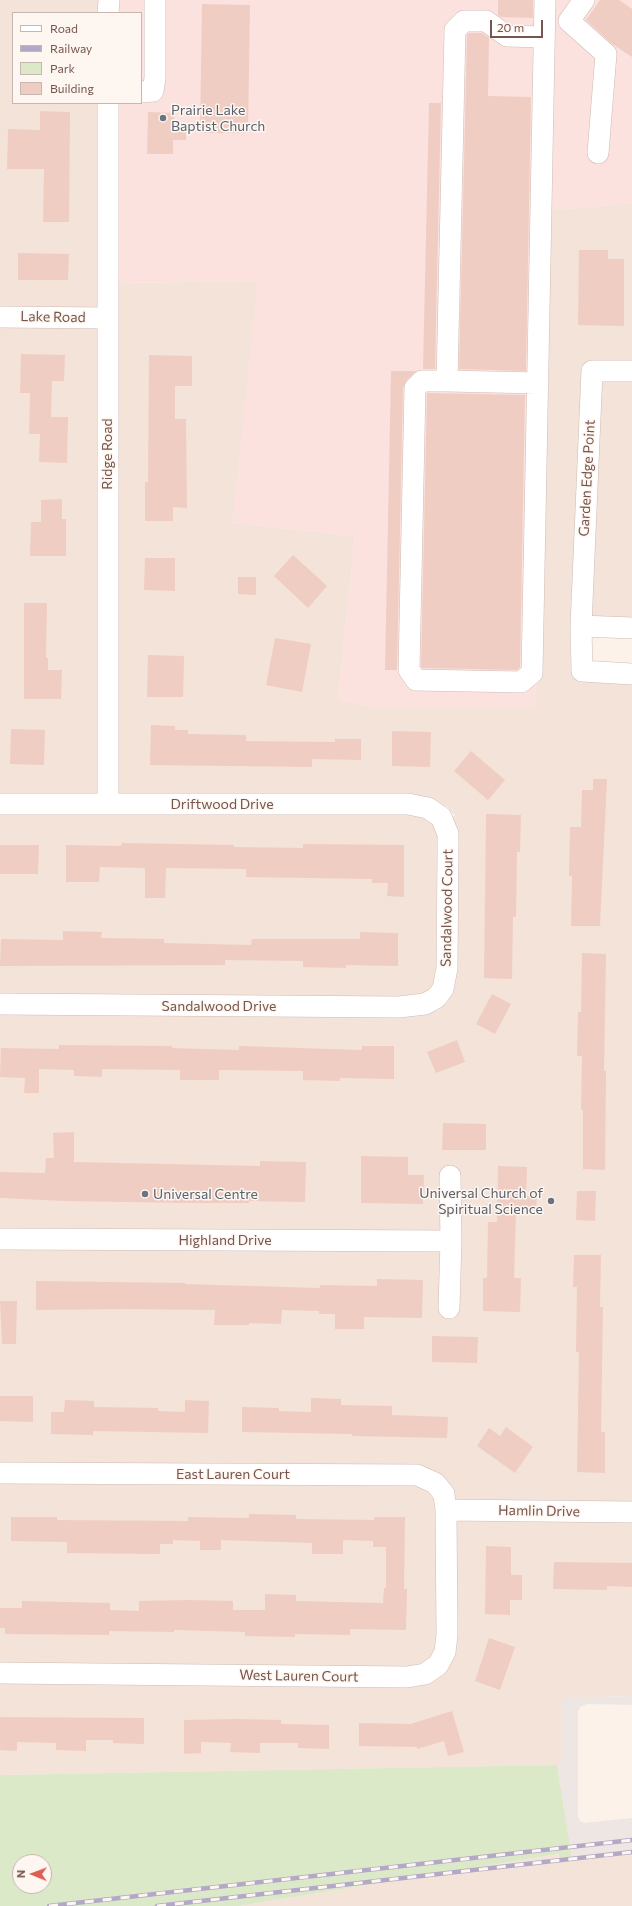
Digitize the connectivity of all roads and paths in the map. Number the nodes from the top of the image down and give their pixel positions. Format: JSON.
{"nodes":[{"id":1,"x":108,"y":0,"type":"edge"},
{"id":2,"x":155,"y":0,"type":"edge"},
{"id":3,"x":545,"y":0,"type":"edge"},
{"id":4,"x":584,"y":0,"type":"edge"},
{"id":5,"x":108,"y":12,"type":"edge"},
{"id":6,"x":544,"y":37,"type":"junction"},
{"id":7,"x":142,"y":92,"type":"edge"},
{"id":8,"x":108,"y":104,"type":"edge"},
{"id":9,"x":598,"y":153,"type":"dead end"},
{"id":10,"x":0,"y":316,"type":"edge"},
{"id":11,"x":107,"y":318,"type":"junction"},
{"id":12,"x":632,"y":372,"type":"edge"},
{"id":13,"x":447,"y":381,"type":"junction"},
{"id":14,"x":538,"y":384,"type":"junction"},
{"id":15,"x":580,"y":626,"type":"junction"},
{"id":16,"x":632,"y":628,"type":"edge"},
{"id":17,"x":632,"y":674,"type":"edge"},
{"id":18,"x":0,"y":804,"type":"edge"},
{"id":19,"x":108,"y":804,"type":"junction"},
{"id":20,"x":441,"y":817,"type":"joint"},
{"id":21,"x":436,"y":998,"type":"joint"},
{"id":22,"x":0,"y":1004,"type":"edge"},
{"id":23,"x":450,"y":1176,"type":"dead end"},
{"id":24,"x":0,"y":1239,"type":"edge"},
{"id":25,"x":451,"y":1241,"type":"junction"},
{"id":26,"x":450,"y":1308,"type":"dead end"},
{"id":27,"x":0,"y":1473,"type":"edge"},
{"id":28,"x":446,"y":1510,"type":"junction"},
{"id":29,"x":632,"y":1512,"type":"edge"},
{"id":30,"x":0,"y":1673,"type":"edge"}],
"edges":[{"from":1,"to":5,"type":"street"},
{"from":2,"to":7,"type":"street"},
{"from":3,"to":6,"type":"street"},
{"from":4,"to":9,"type":"street"},
{"from":6,"to":13,"type":"street"},
{"from":6,"to":14,"type":"street"},
{"from":8,"to":11,"type":"street","name":"Ridge Road"},
{"from":10,"to":11,"type":"street","name":"Lake Road"},
{"from":11,"to":19,"type":"street","name":"Ridge Road"},
{"from":12,"to":15,"type":"street","name":"Garden Edge Point"},
{"from":13,"to":14,"type":"street"},
{"from":13,"to":14,"type":"street"},
{"from":15,"to":16,"type":"street"},
{"from":15,"to":17,"type":"street","name":"Garden Edge Point"},
{"from":18,"to":19,"type":"street","name":"Driftwood Drive"},
{"from":19,"to":20,"type":"street","name":"Driftwood Drive"},
{"from":20,"to":21,"type":"street","name":"Sandalwood Court"},
{"from":21,"to":22,"type":"street","name":"Sandalwood Drive"},
{"from":23,"to":25,"type":"street"},
{"from":24,"to":25,"type":"street","name":"Highland Drive"},
{"from":25,"to":26,"type":"street"},
{"from":27,"to":28,"type":"street","name":"East Lauren Court"},
{"from":28,"to":29,"type":"street","name":"Hamlin Drive"},
{"from":28,"to":30,"type":"street","name":"West Lauren Court"}]}
